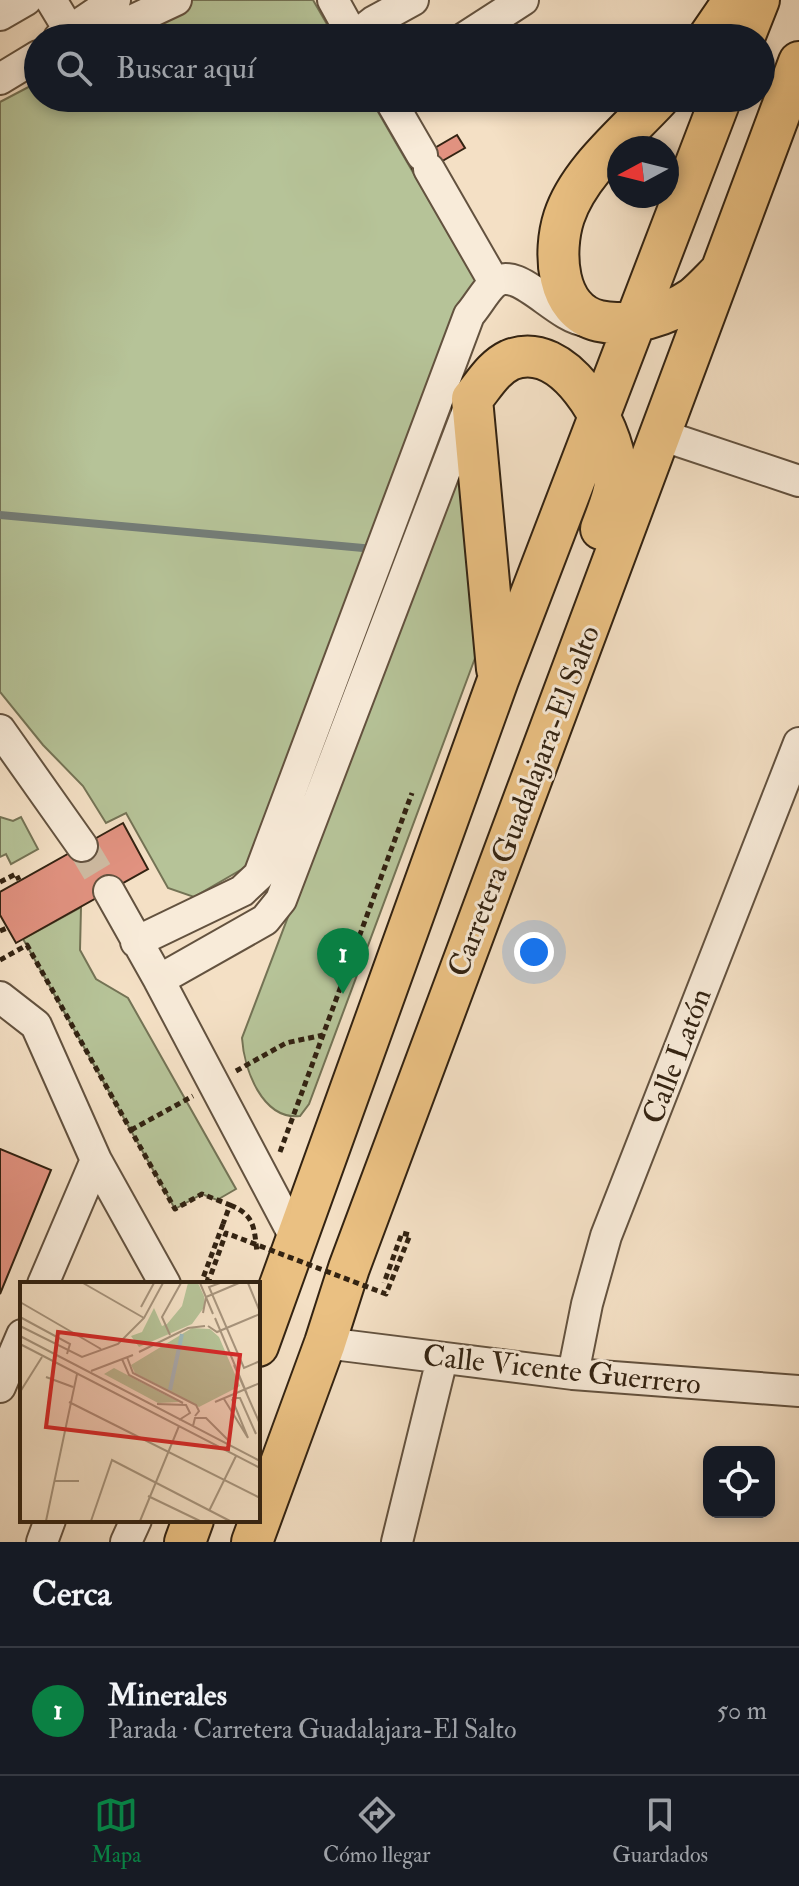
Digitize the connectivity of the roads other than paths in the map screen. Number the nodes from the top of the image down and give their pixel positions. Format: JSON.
{"nodes":[{"id":1,"x":26,"y":0,"type":"edge"},
{"id":2,"x":51,"y":0,"type":"edge"},
{"id":3,"x":115,"y":0,"type":"edge"},
{"id":4,"x":176,"y":0,"type":"edge"},
{"id":5,"x":333,"y":0,"type":"edge"},
{"id":6,"x":413,"y":0,"type":"edge"},
{"id":7,"x":523,"y":0,"type":"edge"},
{"id":8,"x":734,"y":0,"type":"edge"},
{"id":9,"x":759,"y":0,"type":"edge"},
{"id":10,"x":0,"y":15,"type":"edge"},
{"id":11,"x":55,"y":24,"type":"edge"},
{"id":12,"x":85,"y":24,"type":"edge"},
{"id":13,"x":113,"y":24,"type":"edge"},
{"id":14,"x":361,"y":24,"type":"edge"},
{"id":15,"x":486,"y":24,"type":"edge"},
{"id":16,"x":718,"y":24,"type":"edge"},
{"id":17,"x":750,"y":24,"type":"edge"},
{"id":18,"x":799,"y":62,"type":"edge"},
{"id":19,"x":24,"y":65,"type":"edge"},
{"id":20,"x":0,"y":79,"type":"edge"},
{"id":21,"x":397,"y":112,"type":"edge"},
{"id":22,"x":646,"y":112,"type":"edge"},
{"id":23,"x":714,"y":112,"type":"edge"},
{"id":24,"x":722,"y":271,"type":"junction"},
{"id":25,"x":494,"y":282,"type":"junction"},
{"id":26,"x":616,"y":321,"type":"junction"},
{"id":27,"x":458,"y":392,"type":"junction"},
{"id":28,"x":598,"y":414,"type":"junction"},
{"id":29,"x":661,"y":435,"type":"junction"},
{"id":30,"x":799,"y":481,"type":"edge"},
{"id":31,"x":498,"y":680,"type":"junction"},
{"id":32,"x":0,"y":730,"type":"edge"},
{"id":33,"x":799,"y":743,"type":"edge"},
{"id":34,"x":82,"y":846,"type":"tunnel mouth"},
{"id":35,"x":497,"y":872,"type":"junction"},
{"id":36,"x":259,"y":875,"type":"junction"},
{"id":37,"x":109,"y":891,"type":"tunnel mouth"},
{"id":38,"x":281,"y":900,"type":"junction"},
{"id":39,"x":136,"y":942,"type":"junction"},
{"id":40,"x":159,"y":980,"type":"junction"},
{"id":41,"x":0,"y":997,"type":"edge"},
{"id":42,"x":96,"y":1160,"type":"junction"},
{"id":43,"x":297,"y":1241,"type":"junction"},
{"id":44,"x":44,"y":1282,"type":"edge"},
{"id":45,"x":164,"y":1282,"type":"edge"},
{"id":46,"x":20,"y":1340,"type":"edge"},
{"id":47,"x":260,"y":1341,"type":"edge"},
{"id":48,"x":325,"y":1343,"type":"junction"},
{"id":49,"x":442,"y":1359,"type":"junction"},
{"id":50,"x":573,"y":1374,"type":"junction"},
{"id":51,"x":0,"y":1387,"type":"edge"},
{"id":52,"x":799,"y":1391,"type":"edge"},
{"id":53,"x":260,"y":1520,"type":"edge"},
{"id":54,"x":49,"y":1522,"type":"edge"},
{"id":55,"x":135,"y":1522,"type":"edge"},
{"id":56,"x":192,"y":1522,"type":"edge"},
{"id":57,"x":259,"y":1522,"type":"edge"},
{"id":58,"x":42,"y":1542,"type":"edge"},
{"id":59,"x":126,"y":1542,"type":"edge"},
{"id":60,"x":185,"y":1542,"type":"edge"},
{"id":61,"x":252,"y":1542,"type":"edge"},
{"id":62,"x":397,"y":1542,"type":"edge"}],
"edges":[{"from":1,"to":10,"type":"street"},
{"from":2,"to":11,"type":"street"},
{"from":3,"to":12,"type":"street"},
{"from":4,"to":13,"type":"street"},
{"from":5,"to":14,"type":"street"},
{"from":6,"to":14,"type":"street"},
{"from":7,"to":15,"type":"street"},
{"from":8,"to":16,"type":"main road"},
{"from":9,"to":17,"type":"main road"},
{"from":18,"to":24,"type":"main road","name":"Carretera Guadalajara-El Salto"},
{"from":19,"to":20,"type":"street"},
{"from":21,"to":25,"type":"street"},
{"from":22,"to":26,"type":"main road"},
{"from":23,"to":26,"type":"main road","name":"Carretera Guadalajara-El Salto"},
{"from":24,"to":26,"type":"main road"},
{"from":24,"to":29,"type":"main road","name":"Carretera Guadalajara-El Salto"},
{"from":25,"to":26,"type":"street"},
{"from":25,"to":27,"type":"street"},
{"from":26,"to":28,"type":"main road","name":"Carretera Guadalajara-El Salto"},
{"from":27,"to":28,"type":"main road"},
{"from":27,"to":31,"type":"main road"},
{"from":27,"to":36,"type":"street"},
{"from":27,"to":38,"type":"street"},
{"from":28,"to":31,"type":"main road","name":"Carretera Guadalajara-El Salto"},
{"from":28,"to":35,"type":"main road"},
{"from":29,"to":30,"type":"street"},
{"from":29,"to":35,"type":"main road","name":"Carretera Guadalajara-El Salto"},
{"from":31,"to":43,"type":"main road","name":"Carretera Guadalajara-El Salto"},
{"from":32,"to":34,"type":"street"},
{"from":33,"to":50,"type":"street","name":"Calle Latón"},
{"from":35,"to":48,"type":"main road","name":"Carretera Guadalajara-El Salto"},
{"from":36,"to":38,"type":"street"},
{"from":36,"to":39,"type":"street"},
{"from":37,"to":39,"type":"street"},
{"from":38,"to":40,"type":"street"},
{"from":39,"to":40,"type":"street"},
{"from":40,"to":43,"type":"street"},
{"from":41,"to":42,"type":"street"},
{"from":42,"to":44,"type":"street"},
{"from":42,"to":45,"type":"street"},
{"from":43,"to":47,"type":"main road","name":"Carretera Guadalajara-El Salto"},
{"from":46,"to":51,"type":"street"},
{"from":48,"to":49,"type":"street","name":"Calle Vicente Guerrero"},
{"from":48,"to":53,"type":"main road","name":"Carretera Guadalajara-El Salto"},
{"from":49,"to":50,"type":"street","name":"Calle Vicente Guerrero"},
{"from":49,"to":62,"type":"street"},
{"from":50,"to":52,"type":"street","name":"Calle Vicente Guerrero"},
{"from":54,"to":58,"type":"street"},
{"from":55,"to":59,"type":"street"},
{"from":56,"to":60,"type":"main road"},
{"from":57,"to":61,"type":"main road","name":"Carretera Guadalajara-El Salto"}]}
